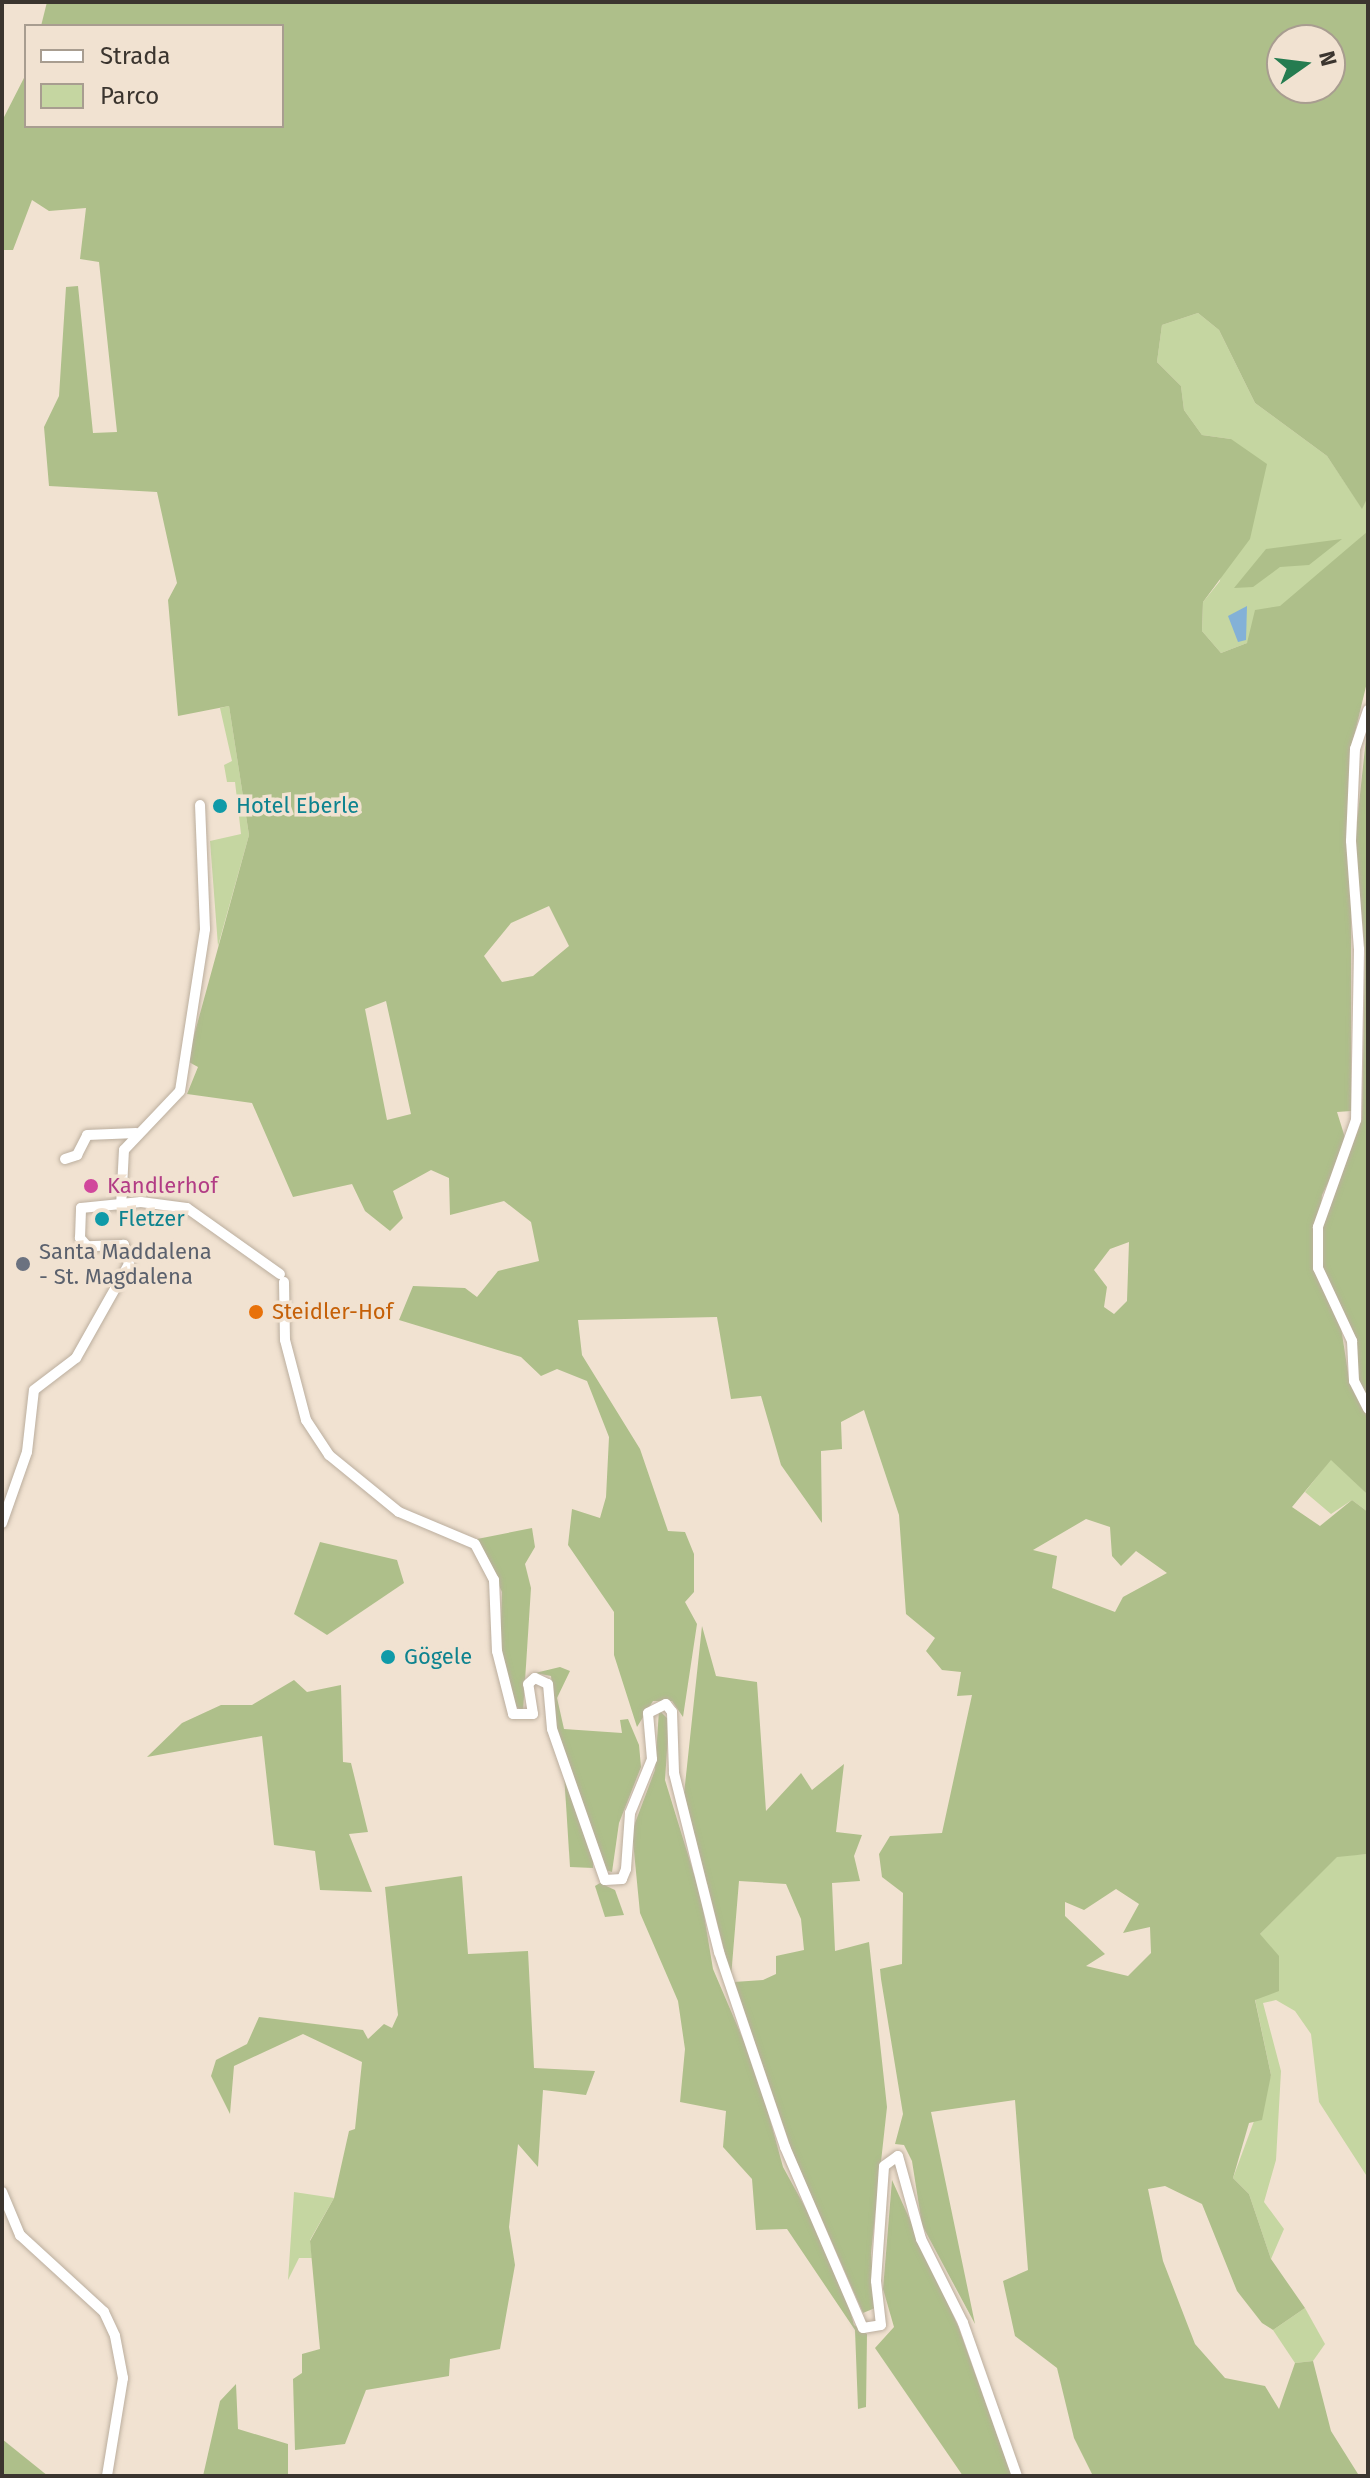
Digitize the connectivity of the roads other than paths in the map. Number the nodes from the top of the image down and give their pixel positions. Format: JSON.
{"nodes":[{"id":1,"x":1368,"y":710,"type":"edge"},
{"id":2,"x":200,"y":805,"type":"dead end"},
{"id":3,"x":141,"y":1132,"type":"junction"},
{"id":4,"x":65,"y":1159,"type":"dead end"},
{"id":5,"x":121,"y":1207,"type":"junction"},
{"id":6,"x":1368,"y":1409,"type":"edge"},
{"id":7,"x":2,"y":1523,"type":"edge"},
{"id":8,"x":2,"y":2192,"type":"edge"},
{"id":9,"x":107,"y":2476,"type":"edge"},
{"id":10,"x":1017,"y":2476,"type":"edge"}],
"edges":[{"from":1,"to":6,"type":"street"},
{"from":2,"to":3,"type":"street"},
{"from":3,"to":4,"type":"street"},
{"from":3,"to":5,"type":"street"},
{"from":5,"to":7,"type":"street"},
{"from":5,"to":10,"type":"street"},
{"from":8,"to":9,"type":"street"}]}
